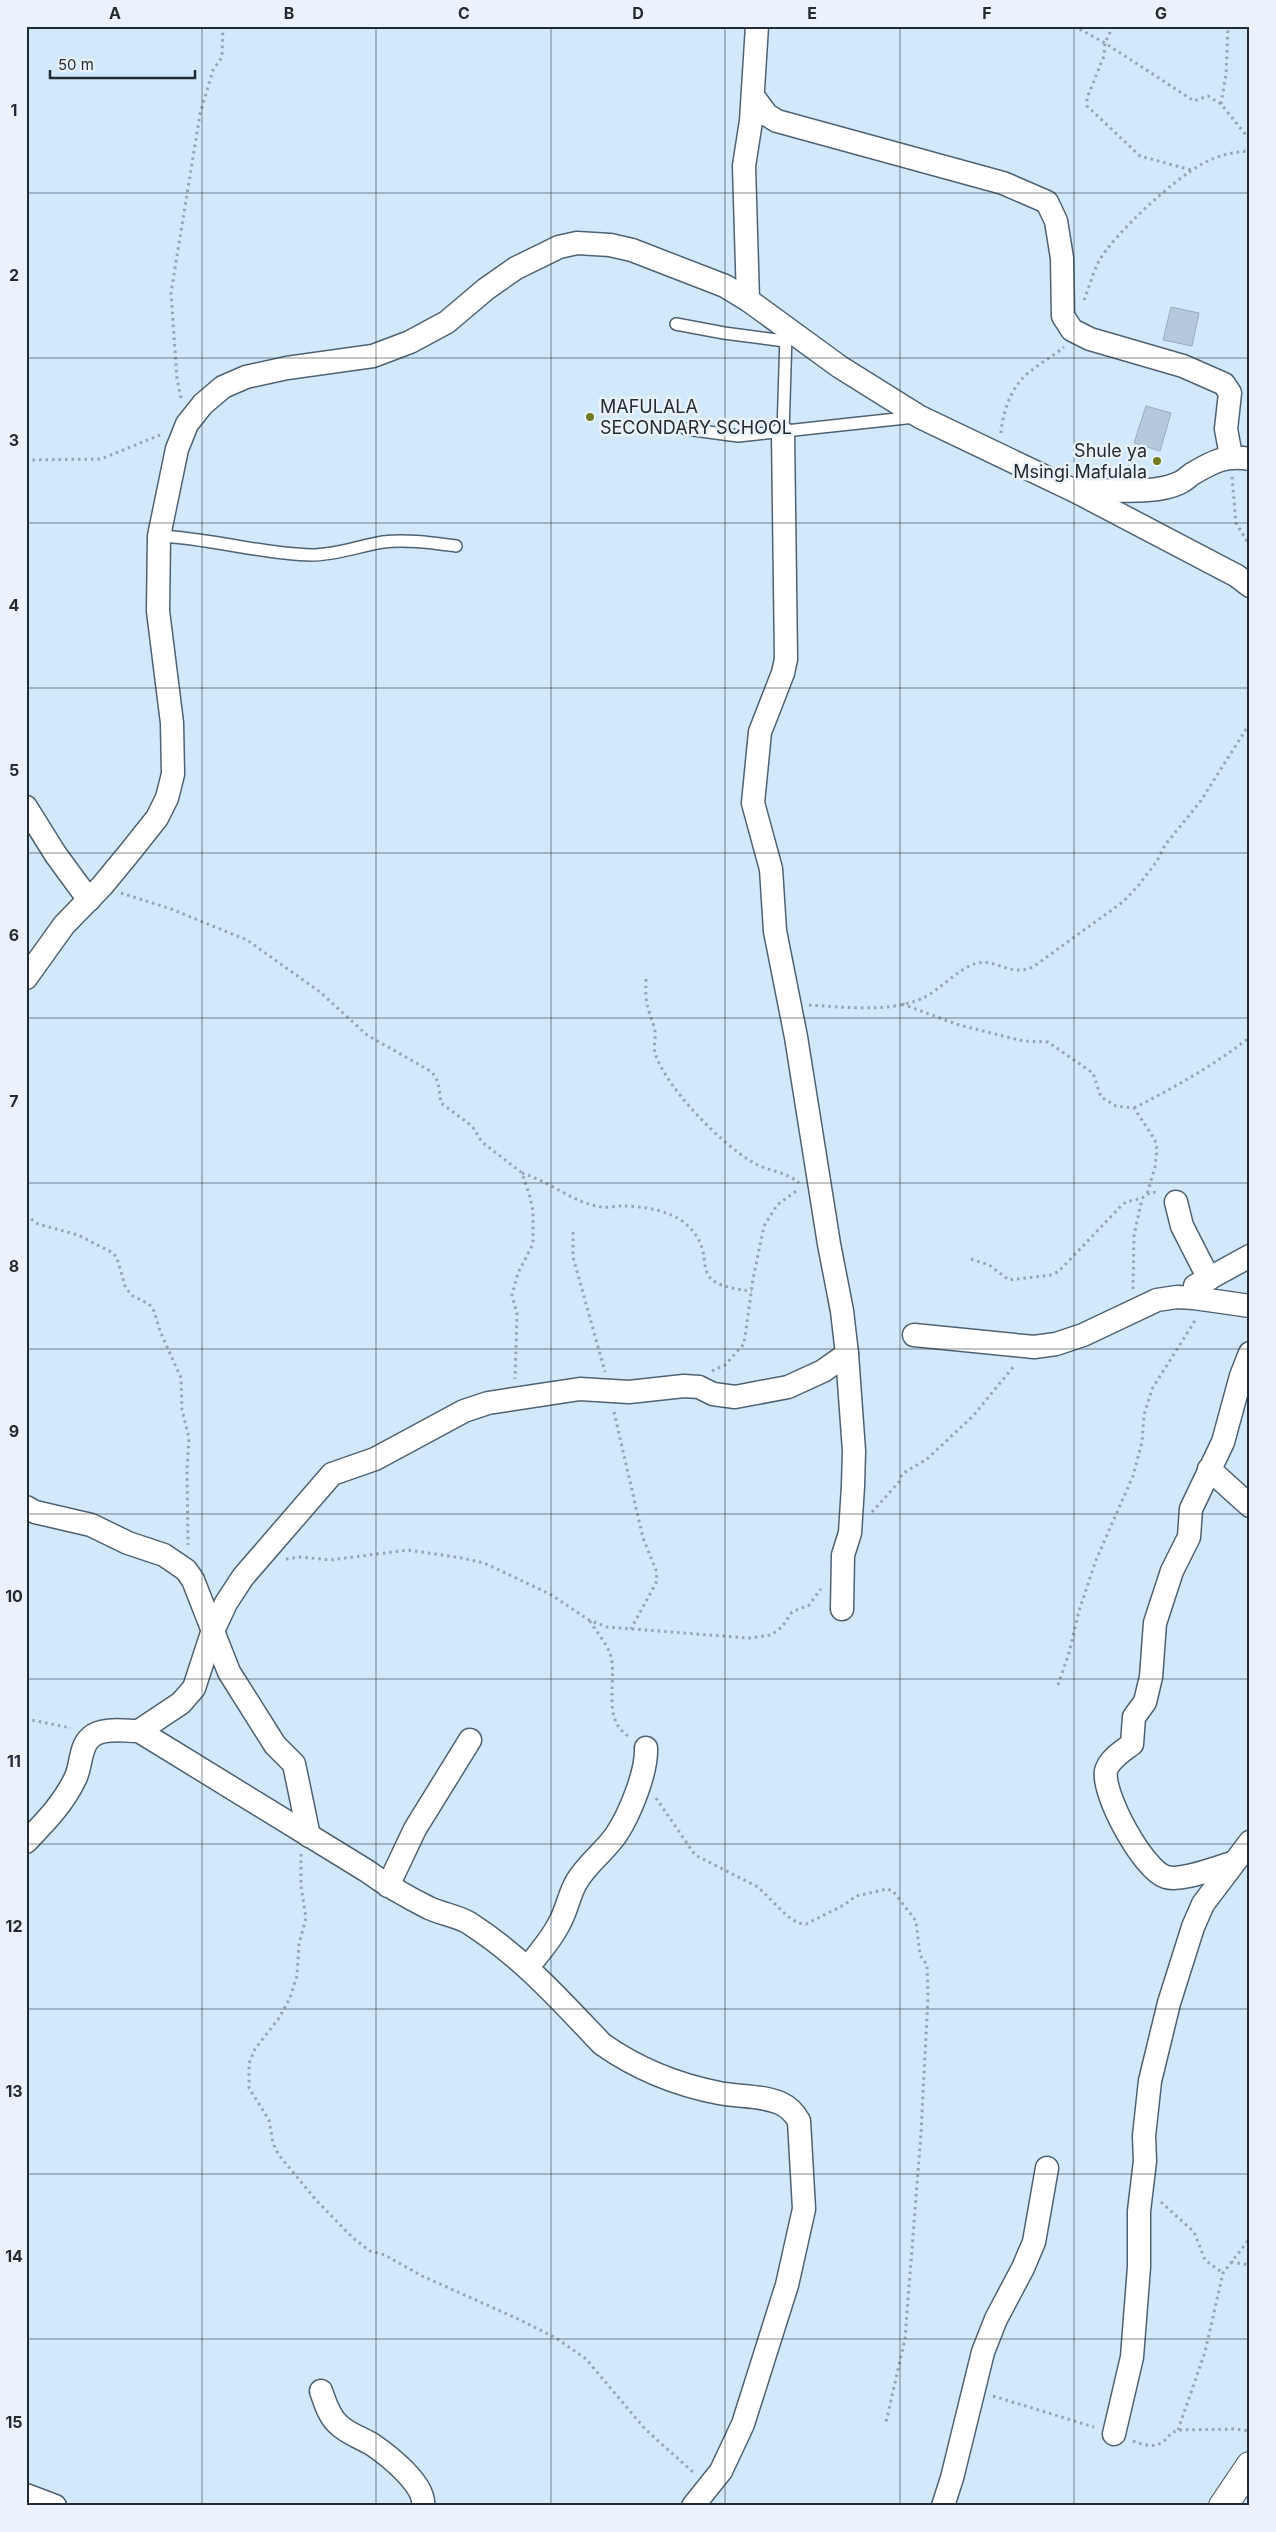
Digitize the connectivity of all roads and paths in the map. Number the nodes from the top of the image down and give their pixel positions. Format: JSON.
{"nodes":[{"id":1,"x":223,"y":26,"type":"edge"},
{"id":2,"x":757,"y":26,"type":"edge"},
{"id":3,"x":1074,"y":26,"type":"edge"},
{"id":4,"x":1113,"y":26,"type":"edge"},
{"id":5,"x":1228,"y":26,"type":"edge"},
{"id":6,"x":1104,"y":43,"type":"junction"},
{"id":7,"x":753,"y":96,"type":"junction"},
{"id":8,"x":1221,"y":104,"type":"junction"},
{"id":9,"x":1250,"y":140,"type":"edge"},
{"id":10,"x":1250,"y":151,"type":"edge"},
{"id":11,"x":1192,"y":170,"type":"junction"},
{"id":12,"x":748,"y":300,"type":"junction"},
{"id":13,"x":676,"y":324,"type":"dead end"},
{"id":14,"x":1072,"y":330,"type":"junction"},
{"id":15,"x":786,"y":334,"type":"junction"},
{"id":16,"x":920,"y":417,"type":"junction"},
{"id":17,"x":187,"y":424,"type":"junction"},
{"id":18,"x":686,"y":429,"type":"dead end"},
{"id":19,"x":783,"y":433,"type":"junction"},
{"id":20,"x":999,"y":454,"type":"junction"},
{"id":21,"x":1241,"y":458,"type":"edge"},
{"id":22,"x":26,"y":460,"type":"edge"},
{"id":23,"x":1076,"y":491,"type":"junction"},
{"id":24,"x":159,"y":536,"type":"junction"},
{"id":25,"x":456,"y":546,"type":"dead end"},
{"id":26,"x":1250,"y":546,"type":"edge"},
{"id":27,"x":1250,"y":586,"type":"edge"},
{"id":28,"x":1250,"y":723,"type":"edge"},
{"id":29,"x":26,"y":807,"type":"edge"},
{"id":30,"x":96,"y":893,"type":"junction"},
{"id":31,"x":26,"y":978,"type":"edge"},
{"id":32,"x":646,"y":979,"type":"dead end"},
{"id":33,"x":790,"y":1004,"type":"junction"},
{"id":34,"x":902,"y":1004,"type":"junction"},
{"id":35,"x":1250,"y":1037,"type":"edge"},
{"id":36,"x":1134,"y":1108,"type":"junction"},
{"id":37,"x":522,"y":1173,"type":"junction"},
{"id":38,"x":1147,"y":1194,"type":"junction"},
{"id":39,"x":1142,"y":1198,"type":"junction"},
{"id":40,"x":1176,"y":1202,"type":"joint"},
{"id":41,"x":26,"y":1215,"type":"edge"},
{"id":42,"x":573,"y":1232,"type":"dead end"},
{"id":43,"x":1250,"y":1256,"type":"edge"},
{"id":44,"x":971,"y":1259,"type":"dead end"},
{"id":45,"x":1209,"y":1289,"type":"junction"},
{"id":46,"x":752,"y":1291,"type":"junction"},
{"id":47,"x":1250,"y":1306,"type":"edge"},
{"id":48,"x":1132,"y":1312,"type":"junction"},
{"id":49,"x":914,"y":1335,"type":"dead end"},
{"id":50,"x":1034,"y":1347,"type":"junction"},
{"id":51,"x":1250,"y":1353,"type":"edge"},
{"id":52,"x":847,"y":1354,"type":"junction"},
{"id":53,"x":692,"y":1387,"type":"junction"},
{"id":54,"x":610,"y":1392,"type":"junction"},
{"id":55,"x":514,"y":1399,"type":"junction"},
{"id":56,"x":1209,"y":1469,"type":"junction"},
{"id":57,"x":1250,"y":1506,"type":"edge"},
{"id":58,"x":26,"y":1507,"type":"edge"},
{"id":59,"x":850,"y":1533,"type":"junction"},
{"id":60,"x":190,"y":1553,"type":"dead end"},
{"id":61,"x":252,"y":1566,"type":"junction"},
{"id":62,"x":821,"y":1587,"type":"dead end"},
{"id":63,"x":842,"y":1609,"type":"dead end"},
{"id":64,"x":589,"y":1620,"type":"junction"},
{"id":65,"x":631,"y":1629,"type":"junction"},
{"id":66,"x":212,"y":1633,"type":"junction"},
{"id":67,"x":1058,"y":1685,"type":"dead end"},
{"id":68,"x":26,"y":1719,"type":"edge"},
{"id":69,"x":99,"y":1732,"type":"junction"},
{"id":70,"x":139,"y":1732,"type":"junction"},
{"id":71,"x":470,"y":1740,"type":"dead end"},
{"id":72,"x":646,"y":1748,"type":"joint"},
{"id":73,"x":641,"y":1775,"type":"junction"},
{"id":74,"x":305,"y":1834,"type":"junction"},
{"id":75,"x":26,"y":1842,"type":"edge"},
{"id":76,"x":1250,"y":1842,"type":"edge"},
{"id":77,"x":1233,"y":1863,"type":"junction"},
{"id":78,"x":388,"y":1886,"type":"junction"},
{"id":79,"x":528,"y":1967,"type":"junction"},
{"id":80,"x":1047,"y":2168,"type":"dead end"},
{"id":81,"x":1142,"y":2187,"type":"junction"},
{"id":82,"x":1250,"y":2238,"type":"edge"},
{"id":83,"x":1231,"y":2262,"type":"junction"},
{"id":84,"x":1250,"y":2265,"type":"edge"},
{"id":85,"x":1222,"y":2273,"type":"junction"},
{"id":86,"x":321,"y":2391,"type":"dead end"},
{"id":87,"x":886,"y":2422,"type":"dead end"},
{"id":88,"x":1178,"y":2430,"type":"dead end"},
{"id":89,"x":1114,"y":2434,"type":"dead end"},
{"id":90,"x":1250,"y":2466,"type":"edge"},
{"id":91,"x":707,"y":2486,"type":"junction"},
{"id":92,"x":26,"y":2495,"type":"edge"},
{"id":93,"x":55,"y":2506,"type":"edge"},
{"id":94,"x":423,"y":2506,"type":"edge"},
{"id":95,"x":693,"y":2506,"type":"edge"},
{"id":96,"x":943,"y":2506,"type":"edge"},
{"id":97,"x":1223,"y":2506,"type":"edge"}],
"edges":[{"from":1,"to":17,"type":"path"},
{"from":2,"to":7,"type":"street"},
{"from":3,"to":6,"type":"path"},
{"from":4,"to":6,"type":"path"},
{"from":5,"to":8,"type":"path"},
{"from":6,"to":8,"type":"path"},
{"from":6,"to":11,"type":"path"},
{"from":7,"to":12,"type":"street"},
{"from":7,"to":14,"type":"street"},
{"from":8,"to":9,"type":"path"},
{"from":10,"to":11,"type":"path"},
{"from":11,"to":14,"type":"path"},
{"from":12,"to":15,"type":"street"},
{"from":12,"to":17,"type":"street"},
{"from":13,"to":15,"type":"lane"},
{"from":14,"to":20,"type":"path"},
{"from":14,"to":21,"type":"street"},
{"from":15,"to":16,"type":"street"},
{"from":15,"to":19,"type":"lane"},
{"from":16,"to":19,"type":"lane"},
{"from":16,"to":20,"type":"street"},
{"from":17,"to":22,"type":"path"},
{"from":17,"to":24,"type":"street"},
{"from":18,"to":19,"type":"lane"},
{"from":19,"to":33,"type":"street"},
{"from":20,"to":23,"type":"street"},
{"from":21,"to":23,"type":"street"},
{"from":21,"to":26,"type":"path"},
{"from":23,"to":27,"type":"street"},
{"from":24,"to":25,"type":"lane"},
{"from":24,"to":30,"type":"street"},
{"from":28,"to":34,"type":"path"},
{"from":29,"to":30,"type":"street"},
{"from":30,"to":31,"type":"street"},
{"from":30,"to":37,"type":"path"},
{"from":32,"to":46,"type":"path"},
{"from":33,"to":34,"type":"path"},
{"from":33,"to":52,"type":"street"},
{"from":34,"to":36,"type":"path"},
{"from":35,"to":36,"type":"path"},
{"from":36,"to":38,"type":"path"},
{"from":37,"to":46,"type":"path"},
{"from":37,"to":55,"type":"path"},
{"from":38,"to":39,"type":"path"},
{"from":38,"to":40,"type":"path"},
{"from":39,"to":44,"type":"path"},
{"from":39,"to":48,"type":"path"},
{"from":40,"to":45,"type":"street"},
{"from":41,"to":60,"type":"path"},
{"from":42,"to":54,"type":"path"},
{"from":43,"to":45,"type":"street"},
{"from":45,"to":47,"type":"street"},
{"from":45,"to":48,"type":"street"},
{"from":45,"to":67,"type":"path"},
{"from":46,"to":53,"type":"path"},
{"from":48,"to":50,"type":"street"},
{"from":49,"to":50,"type":"street"},
{"from":50,"to":59,"type":"path"},
{"from":51,"to":56,"type":"street"},
{"from":52,"to":53,"type":"street"},
{"from":52,"to":59,"type":"street"},
{"from":53,"to":54,"type":"street"},
{"from":54,"to":55,"type":"street"},
{"from":54,"to":65,"type":"path"},
{"from":55,"to":61,"type":"street"},
{"from":56,"to":57,"type":"street"},
{"from":56,"to":77,"type":"street"},
{"from":58,"to":66,"type":"street"},
{"from":59,"to":63,"type":"street"},
{"from":61,"to":64,"type":"path"},
{"from":61,"to":66,"type":"street"},
{"from":62,"to":65,"type":"path"},
{"from":64,"to":65,"type":"path"},
{"from":64,"to":72,"type":"path"},
{"from":66,"to":70,"type":"street"},
{"from":66,"to":74,"type":"street"},
{"from":68,"to":69,"type":"path"},
{"from":69,"to":70,"type":"street"},
{"from":69,"to":75,"type":"street"},
{"from":70,"to":74,"type":"street"},
{"from":71,"to":78,"type":"street"},
{"from":72,"to":73,"type":"street"},
{"from":73,"to":79,"type":"street"},
{"from":73,"to":87,"type":"path"},
{"from":74,"to":78,"type":"street"},
{"from":74,"to":91,"type":"path"},
{"from":76,"to":77,"type":"street"},
{"from":77,"to":81,"type":"street"},
{"from":78,"to":79,"type":"street"},
{"from":79,"to":91,"type":"street"},
{"from":80,"to":96,"type":"street"},
{"from":81,"to":85,"type":"path"},
{"from":81,"to":89,"type":"street"},
{"from":82,"to":83,"type":"path"},
{"from":83,"to":84,"type":"path"},
{"from":83,"to":85,"type":"path"},
{"from":85,"to":88,"type":"path"},
{"from":86,"to":94,"type":"street"},
{"from":90,"to":97,"type":"street"},
{"from":91,"to":95,"type":"street"},
{"from":92,"to":93,"type":"street"}]}
